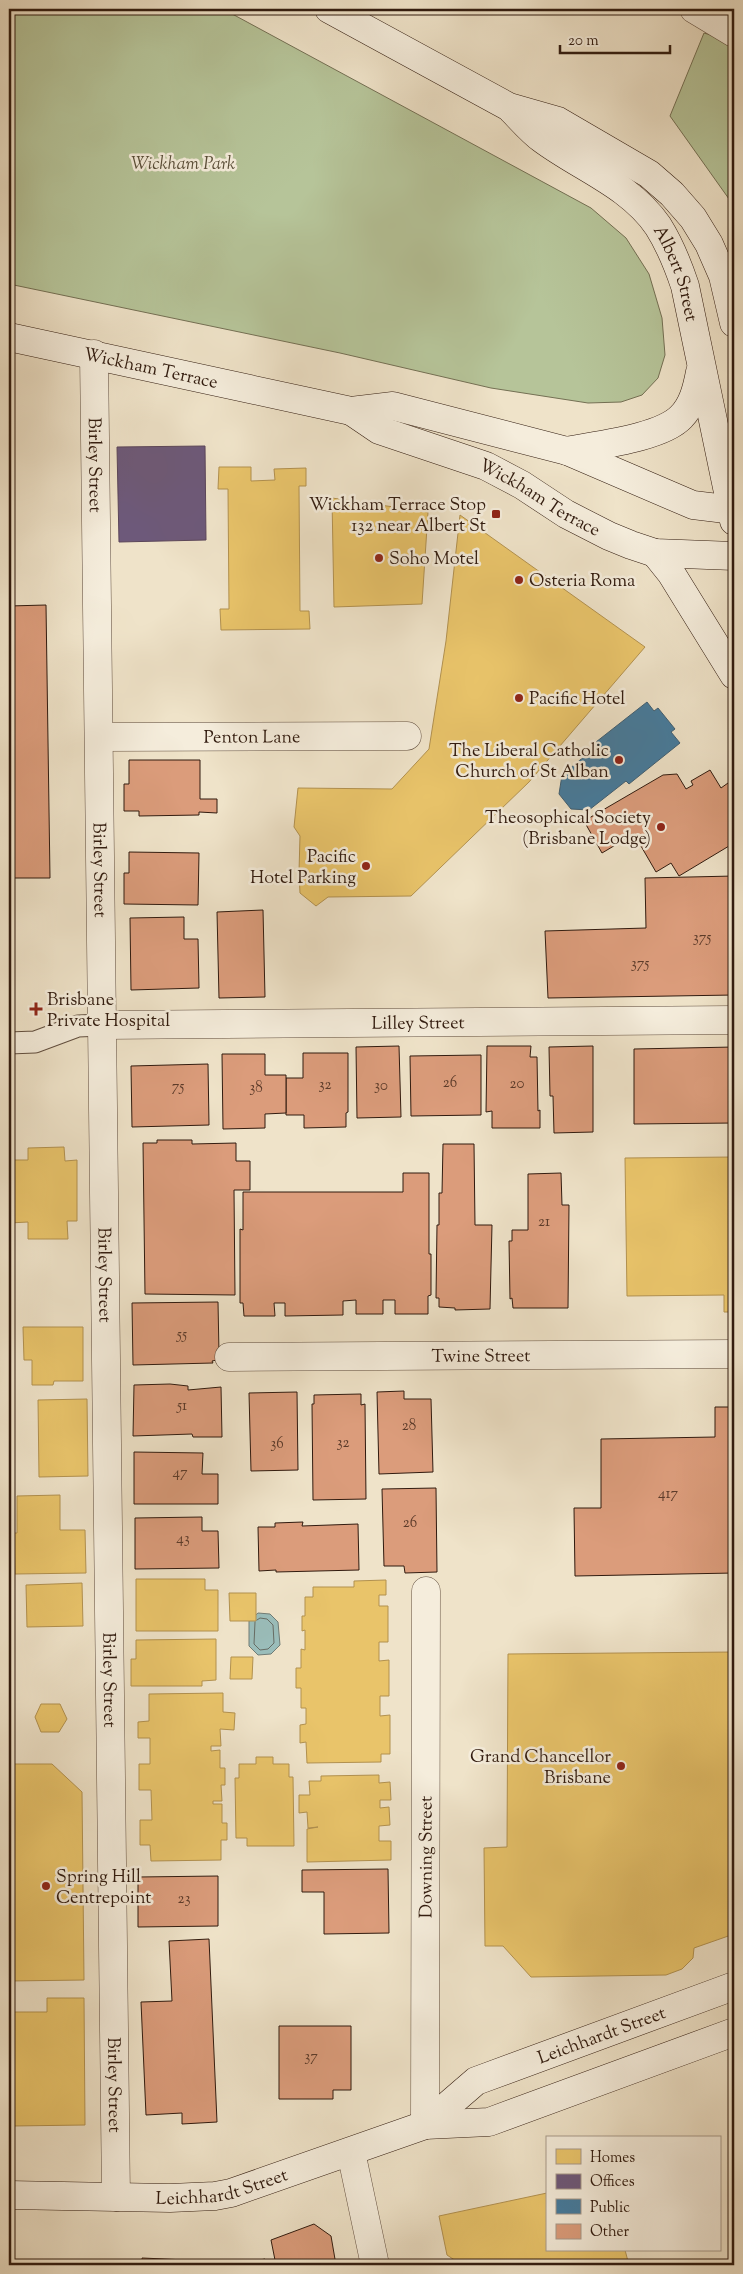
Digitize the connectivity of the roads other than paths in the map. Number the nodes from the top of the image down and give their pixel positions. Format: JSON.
{"nodes":[{"id":1,"x":329,"y":9,"type":"edge"},
{"id":2,"x":694,"y":9,"type":"edge"},
{"id":3,"x":734,"y":33,"type":"edge"},
{"id":4,"x":509,"y":107,"type":"junction"},
{"id":5,"x":734,"y":324,"type":"edge"},
{"id":6,"x":9,"y":337,"type":"edge"},
{"id":7,"x":94,"y":354,"type":"junction"},
{"id":8,"x":701,"y":369,"type":"junction"},
{"id":9,"x":351,"y":411,"type":"junction"},
{"id":10,"x":566,"y":451,"type":"junction"},
{"id":11,"x":733,"y":514,"type":"edge"},
{"id":12,"x":656,"y":553,"type":"junction"},
{"id":13,"x":734,"y":556,"type":"edge"},
{"id":14,"x":734,"y":676,"type":"edge"},
{"id":15,"x":407,"y":736,"type":"dead end"},
{"id":16,"x":100,"y":737,"type":"junction"},
{"id":17,"x":734,"y":1020,"type":"edge"},
{"id":18,"x":102,"y":1025,"type":"junction"},
{"id":19,"x":9,"y":1043,"type":"edge"},
{"id":20,"x":734,"y":1354,"type":"edge"},
{"id":21,"x":229,"y":1356,"type":"dead end"},
{"id":22,"x":426,"y":1591,"type":"dead end"},
{"id":23,"x":734,"y":1986,"type":"edge"},
{"id":24,"x":734,"y":2032,"type":"edge"},
{"id":25,"x":425,"y":2125,"type":"junction"},
{"id":26,"x":352,"y":2152,"type":"junction"},
{"id":27,"x":9,"y":2195,"type":"edge"},
{"id":28,"x":116,"y":2197,"type":"junction"},
{"id":29,"x":375,"y":2265,"type":"edge"}],
"edges":[{"from":1,"to":4,"type":"street","name":"Albert Street"},
{"from":2,"to":3,"type":"street"},
{"from":4,"to":5,"type":"street","name":"Albert Street"},
{"from":4,"to":8,"type":"street","name":"Albert Street"},
{"from":6,"to":7,"type":"street","name":"Wickham Terrace"},
{"from":7,"to":9,"type":"street","name":"Wickham Terrace"},
{"from":7,"to":16,"type":"street","name":"Birley Street"},
{"from":8,"to":10,"type":"street"},
{"from":8,"to":11,"type":"street","name":"Albert Street"},
{"from":9,"to":10,"type":"street","name":"Wickham Terrace"},
{"from":9,"to":12,"type":"street","name":"Wickham Terrace"},
{"from":10,"to":11,"type":"street","name":"Wickham Terrace"},
{"from":12,"to":13,"type":"street","name":"Wickham Terrace"},
{"from":12,"to":14,"type":"street"},
{"from":15,"to":16,"type":"street","name":"Penton Lane"},
{"from":16,"to":18,"type":"street","name":"Birley Street"},
{"from":17,"to":18,"type":"street","name":"Lilley Street"},
{"from":18,"to":19,"type":"lane"},
{"from":18,"to":28,"type":"street","name":"Birley Street"},
{"from":20,"to":21,"type":"street","name":"Twine Street"},
{"from":22,"to":25,"type":"street","name":"Downing Street"},
{"from":23,"to":25,"type":"street","name":"Leichhardt Street"},
{"from":24,"to":25,"type":"street","name":"Leichhardt Street"},
{"from":25,"to":26,"type":"street","name":"Leichhardt Street"},
{"from":26,"to":28,"type":"street","name":"Leichhardt Street"},
{"from":26,"to":29,"type":"street"},
{"from":27,"to":28,"type":"street","name":"Leichhardt Street"}]}
